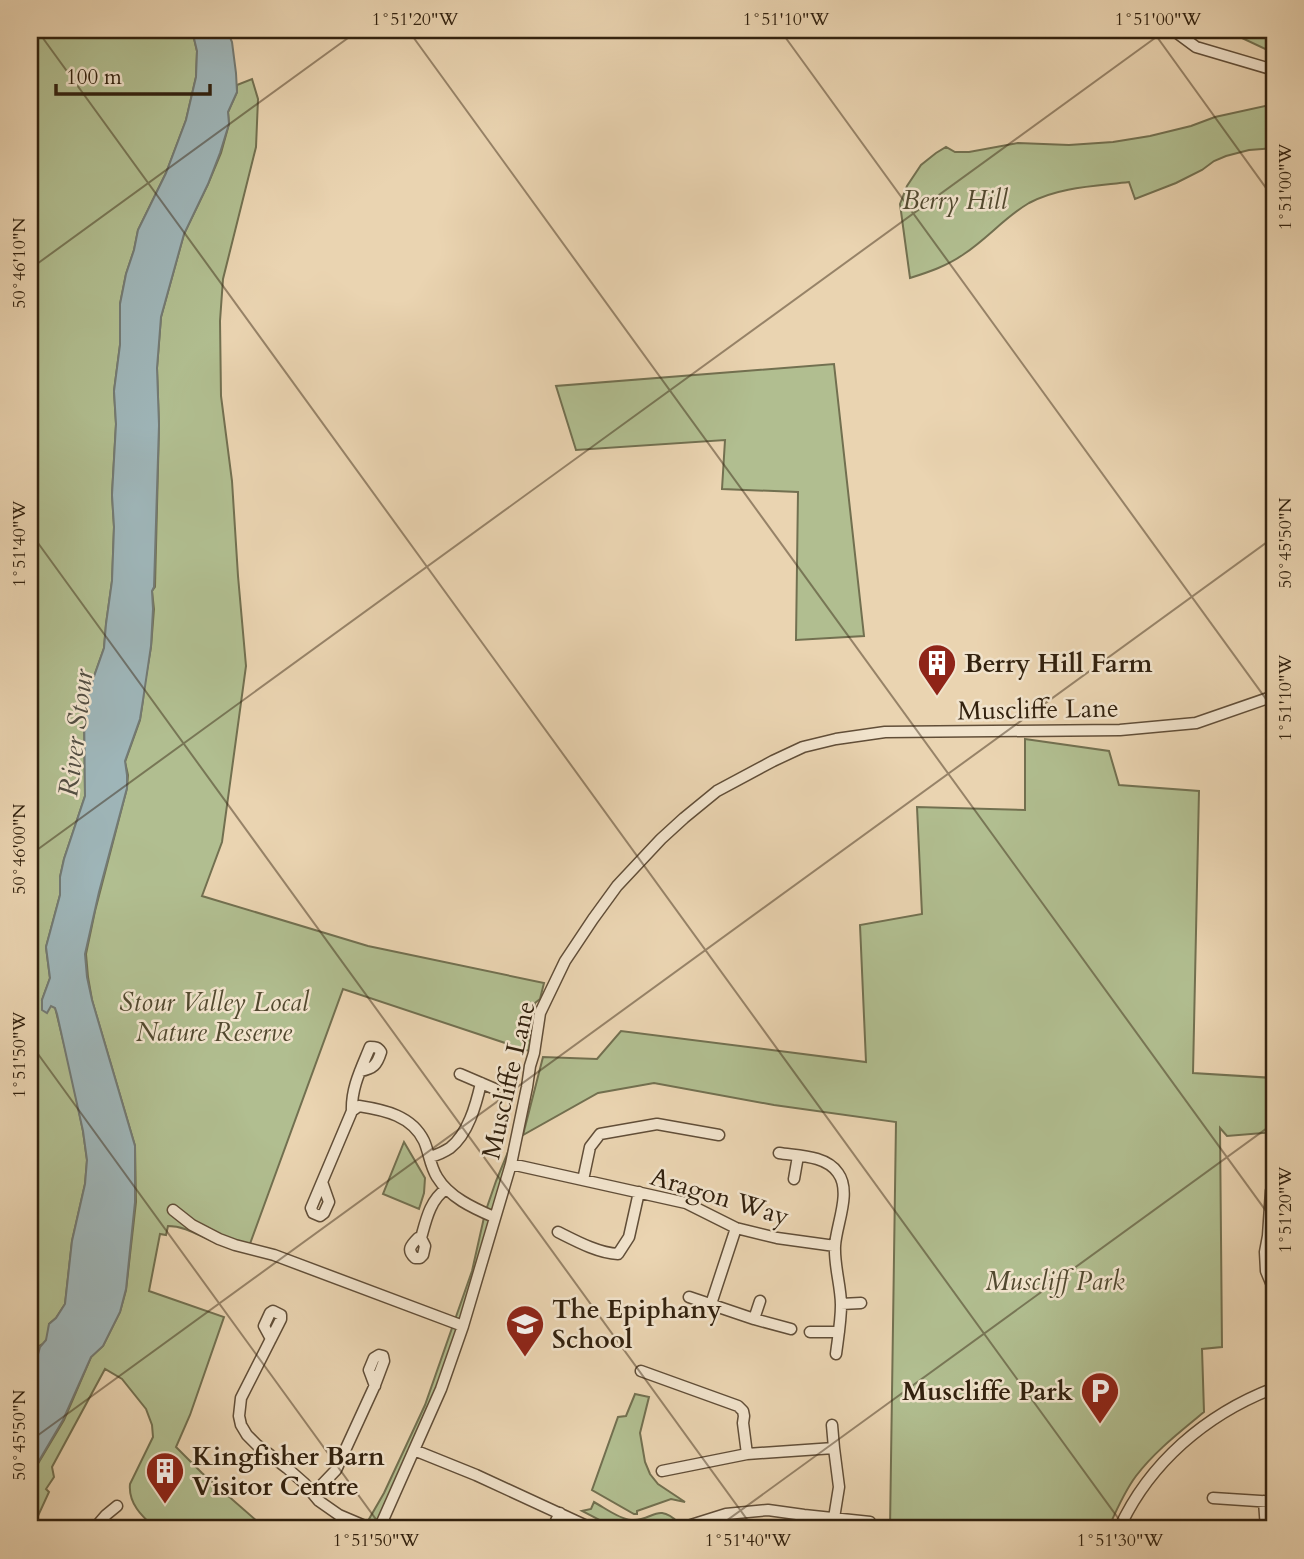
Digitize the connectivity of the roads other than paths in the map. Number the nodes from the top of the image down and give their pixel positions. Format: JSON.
{"nodes":[{"id":1,"x":1173,"y":30,"type":"edge"},
{"id":2,"x":1274,"y":71,"type":"edge"},
{"id":3,"x":1274,"y":696,"type":"edge"},
{"id":4,"x":360,"y":1071,"type":"dead end"},
{"id":5,"x":460,"y":1074,"type":"dead end"},
{"id":6,"x":481,"y":1083,"type":"junction"},
{"id":7,"x":495,"y":1089,"type":"dead end"},
{"id":8,"x":352,"y":1111,"type":"junction"},
{"id":9,"x":719,"y":1135,"type":"dead end"},
{"id":10,"x":779,"y":1153,"type":"dead end"},
{"id":11,"x":798,"y":1156,"type":"junction"},
{"id":12,"x":430,"y":1157,"type":"junction"},
{"id":13,"x":511,"y":1164,"type":"junction"},
{"id":14,"x":794,"y":1179,"type":"dead end"},
{"id":15,"x":583,"y":1180,"type":"junction"},
{"id":16,"x":322,"y":1182,"type":"dead end"},
{"id":17,"x":1270,"y":1187,"type":"edge"},
{"id":18,"x":446,"y":1189,"type":"junction"},
{"id":19,"x":639,"y":1192,"type":"junction"},
{"id":20,"x":173,"y":1210,"type":"dead end"},
{"id":21,"x":494,"y":1217,"type":"junction"},
{"id":22,"x":736,"y":1228,"type":"junction"},
{"id":23,"x":558,"y":1232,"type":"dead end"},
{"id":24,"x":421,"y":1238,"type":"dead end"},
{"id":25,"x":835,"y":1246,"type":"junction"},
{"id":26,"x":1274,"y":1290,"type":"edge"},
{"id":27,"x":689,"y":1297,"type":"dead end"},
{"id":28,"x":760,"y":1301,"type":"dead end"},
{"id":29,"x":861,"y":1303,"type":"dead end"},
{"id":30,"x":711,"y":1304,"type":"junction"},
{"id":31,"x":841,"y":1304,"type":"junction"},
{"id":32,"x":754,"y":1319,"type":"junction"},
{"id":33,"x":463,"y":1326,"type":"junction"},
{"id":34,"x":791,"y":1329,"type":"dead end"},
{"id":35,"x":810,"y":1332,"type":"dead end"},
{"id":36,"x":839,"y":1332,"type":"junction"},
{"id":37,"x":271,"y":1339,"type":"dead end"},
{"id":38,"x":836,"y":1353,"type":"dead end"},
{"id":39,"x":640,"y":1371,"type":"dead end"},
{"id":40,"x":375,"y":1386,"type":"dead end"},
{"id":41,"x":1274,"y":1388,"type":"edge"},
{"id":42,"x":832,"y":1425,"type":"dead end"},
{"id":43,"x":835,"y":1448,"type":"junction"},
{"id":44,"x":414,"y":1450,"type":"junction"},
{"id":45,"x":747,"y":1454,"type":"junction"},
{"id":46,"x":662,"y":1471,"type":"dead end"},
{"id":47,"x":313,"y":1494,"type":"junction"},
{"id":48,"x":1213,"y":1498,"type":"dead end"},
{"id":49,"x":1269,"y":1501,"type":"edge"},
{"id":50,"x":117,"y":1506,"type":"dead end"},
{"id":51,"x":559,"y":1513,"type":"junction"},
{"id":52,"x":870,"y":1522,"type":"dead end"},
{"id":53,"x":834,"y":1524,"type":"edge"},
{"id":54,"x":94,"y":1529,"type":"edge"},
{"id":55,"x":372,"y":1529,"type":"edge"},
{"id":56,"x":379,"y":1529,"type":"edge"},
{"id":57,"x":552,"y":1529,"type":"edge"},
{"id":58,"x":593,"y":1529,"type":"edge"},
{"id":59,"x":684,"y":1529,"type":"edge"},
{"id":60,"x":1121,"y":1529,"type":"edge"},
{"id":61,"x":1266,"y":1529,"type":"edge"}],
"edges":[{"from":1,"to":2,"type":"street"},
{"from":3,"to":13,"type":"street","name":"Muscliffe Lane"},
{"from":4,"to":8,"type":"street"},
{"from":5,"to":6,"type":"street"},
{"from":6,"to":7,"type":"street"},
{"from":6,"to":12,"type":"street"},
{"from":8,"to":12,"type":"street"},
{"from":8,"to":16,"type":"street"},
{"from":9,"to":15,"type":"street"},
{"from":10,"to":11,"type":"street"},
{"from":11,"to":14,"type":"street"},
{"from":11,"to":25,"type":"street"},
{"from":12,"to":18,"type":"street"},
{"from":13,"to":15,"type":"street","name":"Aragon Way"},
{"from":13,"to":21,"type":"street","name":"Muscliffe Lane"},
{"from":15,"to":19,"type":"street","name":"Aragon Way"},
{"from":17,"to":26,"type":"street"},
{"from":18,"to":21,"type":"street"},
{"from":18,"to":24,"type":"street"},
{"from":19,"to":22,"type":"street","name":"Aragon Way"},
{"from":19,"to":23,"type":"street"},
{"from":20,"to":33,"type":"street"},
{"from":21,"to":33,"type":"street","name":"Muscliffe Lane"},
{"from":22,"to":25,"type":"street","name":"Aragon Way"},
{"from":22,"to":30,"type":"street"},
{"from":25,"to":31,"type":"street"},
{"from":27,"to":30,"type":"street"},
{"from":28,"to":32,"type":"street"},
{"from":29,"to":31,"type":"street"},
{"from":30,"to":32,"type":"street"},
{"from":31,"to":36,"type":"street"},
{"from":32,"to":34,"type":"street"},
{"from":33,"to":44,"type":"street","name":"Muscliffe Lane"},
{"from":35,"to":36,"type":"street"},
{"from":36,"to":38,"type":"street"},
{"from":37,"to":47,"type":"street"},
{"from":39,"to":45,"type":"street"},
{"from":40,"to":47,"type":"street"},
{"from":41,"to":60,"type":"street"},
{"from":42,"to":43,"type":"street"},
{"from":43,"to":45,"type":"street"},
{"from":43,"to":53,"type":"street"},
{"from":44,"to":51,"type":"street"},
{"from":44,"to":56,"type":"street","name":"Muscliffe Lane"},
{"from":45,"to":46,"type":"street"},
{"from":47,"to":55,"type":"street"},
{"from":48,"to":49,"type":"street"},
{"from":49,"to":61,"type":"street"},
{"from":50,"to":54,"type":"street"},
{"from":51,"to":57,"type":"street"},
{"from":51,"to":58,"type":"street"},
{"from":52,"to":53,"type":"street"},
{"from":53,"to":59,"type":"street"}]}
